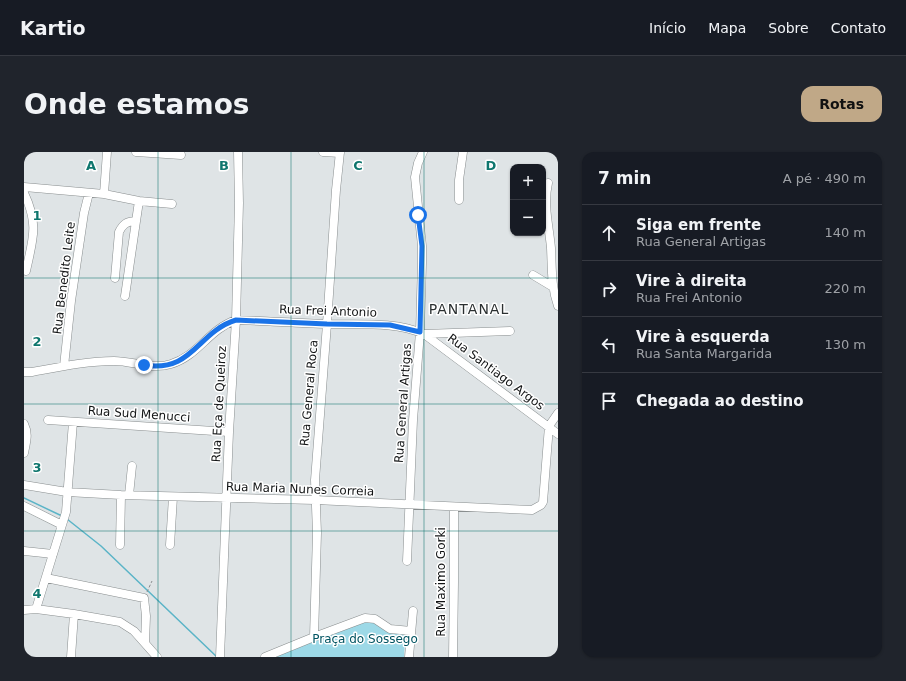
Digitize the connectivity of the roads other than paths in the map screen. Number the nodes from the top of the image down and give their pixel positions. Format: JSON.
{"nodes":[{"id":1,"x":107,"y":152,"type":"edge"},
{"id":2,"x":136,"y":152,"type":"edge"},
{"id":3,"x":238,"y":152,"type":"edge"},
{"id":4,"x":323,"y":152,"type":"edge"},
{"id":5,"x":422,"y":152,"type":"edge"},
{"id":6,"x":463,"y":152,"type":"edge"},
{"id":7,"x":340,"y":153,"type":"edge"},
{"id":8,"x":181,"y":155,"type":"dead end"},
{"id":9,"x":548,"y":183,"type":"dead end"},
{"id":10,"x":24,"y":187,"type":"edge"},
{"id":11,"x":89,"y":192,"type":"junction"},
{"id":12,"x":24,"y":193,"type":"edge"},
{"id":13,"x":104,"y":194,"type":"junction"},
{"id":14,"x":459,"y":200,"type":"dead end"},
{"id":15,"x":139,"y":201,"type":"junction"},
{"id":16,"x":172,"y":204,"type":"dead end"},
{"id":17,"x":135,"y":221,"type":"junction"},
{"id":18,"x":26,"y":257,"type":"edge"},
{"id":19,"x":26,"y":271,"type":"dead end"},
{"id":20,"x":533,"y":275,"type":"dead end"},
{"id":21,"x":115,"y":278,"type":"dead end"},
{"id":22,"x":553,"y":287,"type":"junction"},
{"id":23,"x":125,"y":296,"type":"dead end"},
{"id":24,"x":558,"y":306,"type":"edge"},
{"id":25,"x":236,"y":320,"type":"junction"},
{"id":26,"x":327,"y":324,"type":"junction"},
{"id":27,"x":510,"y":331,"type":"dead end"},
{"id":28,"x":422,"y":333,"type":"junction"},
{"id":29,"x":64,"y":366,"type":"junction"},
{"id":30,"x":24,"y":372,"type":"edge"},
{"id":31,"x":558,"y":413,"type":"edge"},
{"id":32,"x":48,"y":420,"type":"dead end"},
{"id":33,"x":73,"y":422,"type":"junction"},
{"id":34,"x":24,"y":424,"type":"edge"},
{"id":35,"x":549,"y":426,"type":"junction"},
{"id":36,"x":229,"y":432,"type":"junction"},
{"id":37,"x":558,"y":434,"type":"edge"},
{"id":38,"x":24,"y":453,"type":"edge"},
{"id":39,"x":132,"y":466,"type":"dead end"},
{"id":40,"x":24,"y":485,"type":"edge"},
{"id":41,"x":67,"y":492,"type":"junction"},
{"id":42,"x":125,"y":495,"type":"junction"},
{"id":43,"x":173,"y":497,"type":"junction"},
{"id":44,"x":227,"y":498,"type":"junction"},
{"id":45,"x":315,"y":500,"type":"junction"},
{"id":46,"x":410,"y":505,"type":"junction"},
{"id":47,"x":24,"y":506,"type":"edge"},
{"id":48,"x":454,"y":508,"type":"junction"},
{"id":49,"x":64,"y":519,"type":"junction"},
{"id":50,"x":120,"y":545,"type":"dead end"},
{"id":51,"x":170,"y":545,"type":"dead end"},
{"id":52,"x":24,"y":551,"type":"edge"},
{"id":53,"x":53,"y":554,"type":"junction"},
{"id":54,"x":407,"y":561,"type":"dead end"},
{"id":55,"x":46,"y":578,"type":"junction"},
{"id":56,"x":36,"y":609,"type":"junction"},
{"id":57,"x":24,"y":610,"type":"edge"},
{"id":58,"x":413,"y":611,"type":"dead end"},
{"id":59,"x":74,"y":614,"type":"junction"},
{"id":60,"x":411,"y":631,"type":"junction"},
{"id":61,"x":314,"y":637,"type":"junction"},
{"id":62,"x":145,"y":643,"type":"junction"},
{"id":63,"x":71,"y":657,"type":"edge"},
{"id":64,"x":157,"y":657,"type":"edge"},
{"id":65,"x":221,"y":657,"type":"edge"},
{"id":66,"x":265,"y":657,"type":"edge"},
{"id":67,"x":409,"y":657,"type":"edge"},
{"id":68,"x":453,"y":657,"type":"edge"}],
"edges":[{"from":1,"to":13,"type":"street"},
{"from":2,"to":8,"type":"street"},
{"from":3,"to":25,"type":"street","name":"Rua Eça de Queiroz"},
{"from":4,"to":7,"type":"street"},
{"from":5,"to":28,"type":"street","name":"Rua General Artigas"},
{"from":6,"to":14,"type":"street"},
{"from":7,"to":26,"type":"street","name":"Rua General Roca"},
{"from":9,"to":22,"type":"street"},
{"from":10,"to":11,"type":"street"},
{"from":11,"to":13,"type":"street"},
{"from":11,"to":29,"type":"street","name":"Rua Benedito Leite"},
{"from":12,"to":18,"type":"street"},
{"from":13,"to":15,"type":"street"},
{"from":15,"to":16,"type":"street"},
{"from":15,"to":17,"type":"street"},
{"from":17,"to":21,"type":"street"},
{"from":17,"to":23,"type":"street"},
{"from":18,"to":19,"type":"street"},
{"from":20,"to":22,"type":"street"},
{"from":22,"to":24,"type":"street"},
{"from":25,"to":26,"type":"street","name":"Rua Frei Antonio"},
{"from":25,"to":29,"type":"street"},
{"from":25,"to":36,"type":"street","name":"Rua Eça de Queiroz"},
{"from":26,"to":28,"type":"street","name":"Rua Frei Antonio"},
{"from":26,"to":45,"type":"street","name":"Rua General Roca"},
{"from":27,"to":28,"type":"street","name":"Rua Frei Antonio"},
{"from":28,"to":35,"type":"street","name":"Rua Santiago Argos"},
{"from":28,"to":46,"type":"street","name":"Rua General Artigas"},
{"from":29,"to":30,"type":"street"},
{"from":31,"to":35,"type":"street"},
{"from":32,"to":33,"type":"street","name":"Rua Sud Menucci"},
{"from":33,"to":36,"type":"street","name":"Rua Sud Menucci"},
{"from":33,"to":41,"type":"street"},
{"from":34,"to":38,"type":"street"},
{"from":35,"to":37,"type":"street","name":"Rua Santiago Argos"},
{"from":35,"to":48,"type":"street","name":"Rua Maria Nunes Correia"},
{"from":36,"to":44,"type":"street","name":"Rua Eça de Queiroz"},
{"from":39,"to":42,"type":"street"},
{"from":40,"to":41,"type":"street","name":"Rua Maria Nunes Correia"},
{"from":41,"to":42,"type":"street","name":"Rua Maria Nunes Correia"},
{"from":41,"to":49,"type":"street"},
{"from":42,"to":43,"type":"street","name":"Rua Maria Nunes Correia"},
{"from":42,"to":50,"type":"street"},
{"from":43,"to":44,"type":"street","name":"Rua Maria Nunes Correia"},
{"from":43,"to":51,"type":"street"},
{"from":44,"to":45,"type":"street","name":"Rua Maria Nunes Correia"},
{"from":44,"to":65,"type":"street","name":"Rua Eça de Queiroz"},
{"from":45,"to":46,"type":"street","name":"Rua Maria Nunes Correia"},
{"from":45,"to":61,"type":"street","name":"Rua General Roca"},
{"from":46,"to":48,"type":"street","name":"Rua Maria Nunes Correia"},
{"from":46,"to":54,"type":"street","name":"Rua General Artigas"},
{"from":47,"to":49,"type":"street"},
{"from":48,"to":68,"type":"street","name":"Rua Maximo Gorki"},
{"from":49,"to":53,"type":"street"},
{"from":52,"to":53,"type":"street"},
{"from":53,"to":55,"type":"street"},
{"from":55,"to":56,"type":"street"},
{"from":55,"to":62,"type":"street"},
{"from":56,"to":57,"type":"street"},
{"from":56,"to":59,"type":"street"},
{"from":58,"to":60,"type":"street"},
{"from":59,"to":62,"type":"street"},
{"from":59,"to":63,"type":"street"},
{"from":60,"to":61,"type":"street"},
{"from":60,"to":67,"type":"street"},
{"from":61,"to":66,"type":"street"},
{"from":62,"to":64,"type":"street"}]}
